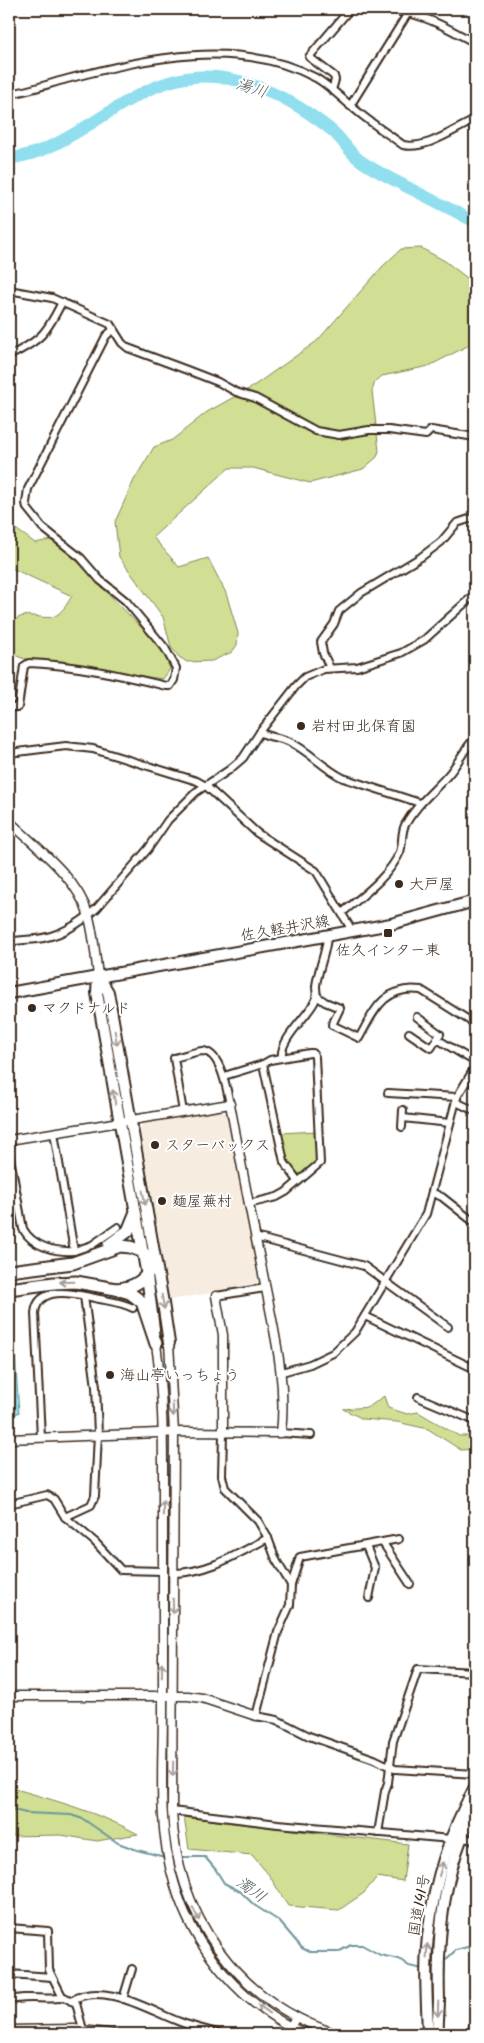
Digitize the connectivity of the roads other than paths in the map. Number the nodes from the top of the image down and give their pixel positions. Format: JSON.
{"nodes":[{"id":1,"x":350,"y":9,"type":"edge"},
{"id":2,"x":382,"y":9,"type":"edge"},
{"id":3,"x":408,"y":14,"type":"junction"},
{"id":4,"x":475,"y":43,"type":"edge"},
{"id":5,"x":332,"y":90,"type":"junction"},
{"id":6,"x":9,"y":94,"type":"edge"},
{"id":7,"x":350,"y":106,"type":"junction"},
{"id":8,"x":475,"y":120,"type":"edge"},
{"id":9,"x":9,"y":290,"type":"edge"},
{"id":10,"x":62,"y":302,"type":"junction"},
{"id":11,"x":114,"y":329,"type":"junction"},
{"id":12,"x":9,"y":356,"type":"edge"},
{"id":13,"x":475,"y":437,"type":"edge"},
{"id":14,"x":475,"y":517,"type":"edge"},
{"id":15,"x":475,"y":594,"type":"edge"},
{"id":16,"x":330,"y":668,"type":"junction"},
{"id":17,"x":9,"y":707,"type":"edge"},
{"id":18,"x":260,"y":732,"type":"junction"},
{"id":19,"x":475,"y":738,"type":"edge"},
{"id":20,"x":9,"y":753,"type":"edge"},
{"id":21,"x":206,"y":786,"type":"junction"},
{"id":22,"x":420,"y":803,"type":"junction"},
{"id":23,"x":9,"y":821,"type":"edge"},
{"id":24,"x":475,"y":901,"type":"edge"},
{"id":25,"x":342,"y":913,"type":"junction"},
{"id":26,"x":88,"y":916,"type":"junction"},
{"id":27,"x":352,"y":932,"type":"junction"},
{"id":28,"x":327,"y":937,"type":"junction"},
{"id":29,"x":9,"y":942,"type":"edge"},
{"id":30,"x":98,"y":975,"type":"junction"},
{"id":31,"x":9,"y":993,"type":"edge"},
{"id":32,"x":318,"y":996,"type":"junction"},
{"id":33,"x":417,"y":1018,"type":"dead end"},
{"id":34,"x":475,"y":1024,"type":"edge"},
{"id":35,"x":409,"y":1033,"type":"dead end"},
{"id":36,"x":437,"y":1038,"type":"junction"},
{"id":37,"x":282,"y":1058,"type":"junction"},
{"id":38,"x":475,"y":1062,"type":"edge"},
{"id":39,"x":263,"y":1064,"type":"junction"},
{"id":40,"x":475,"y":1067,"type":"edge"},
{"id":41,"x":224,"y":1076,"type":"junction"},
{"id":42,"x":388,"y":1093,"type":"dead end"},
{"id":43,"x":457,"y":1100,"type":"junction"},
{"id":44,"x":230,"y":1104,"type":"junction"},
{"id":45,"x":403,"y":1110,"type":"dead end"},
{"id":46,"x":475,"y":1111,"type":"edge"},
{"id":47,"x":183,"y":1112,"type":"junction"},
{"id":48,"x":403,"y":1118,"type":"junction"},
{"id":49,"x":130,"y":1122,"type":"junction"},
{"id":50,"x":119,"y":1123,"type":"junction"},
{"id":51,"x":450,"y":1123,"type":"junction"},
{"id":52,"x":402,"y":1127,"type":"dead end"},
{"id":53,"x":54,"y":1133,"type":"junction"},
{"id":54,"x":9,"y":1140,"type":"edge"},
{"id":55,"x":9,"y":1152,"type":"edge"},
{"id":56,"x":298,"y":1181,"type":"junction"},
{"id":57,"x":433,"y":1193,"type":"junction"},
{"id":58,"x":248,"y":1204,"type":"junction"},
{"id":59,"x":135,"y":1214,"type":"junction"},
{"id":60,"x":475,"y":1223,"type":"edge"},
{"id":61,"x":118,"y":1227,"type":"dead end"},
{"id":62,"x":255,"y":1237,"type":"junction"},
{"id":63,"x":74,"y":1251,"type":"junction"},
{"id":64,"x":141,"y":1251,"type":"junction"},
{"id":65,"x":83,"y":1259,"type":"junction"},
{"id":66,"x":155,"y":1262,"type":"junction"},
{"id":67,"x":9,"y":1271,"type":"edge"},
{"id":68,"x":147,"y":1276,"type":"junction"},
{"id":69,"x":386,"y":1282,"type":"junction"},
{"id":70,"x":265,"y":1288,"type":"junction"},
{"id":71,"x":9,"y":1289,"type":"edge"},
{"id":72,"x":116,"y":1289,"type":"junction"},
{"id":73,"x":84,"y":1296,"type":"junction"},
{"id":74,"x":216,"y":1296,"type":"joint"},
{"id":75,"x":133,"y":1308,"type":"dead end"},
{"id":76,"x":365,"y":1316,"type":"junction"},
{"id":77,"x":448,"y":1326,"type":"dead end"},
{"id":78,"x":168,"y":1343,"type":"joint"},
{"id":79,"x":156,"y":1344,"type":"junction"},
{"id":80,"x":475,"y":1370,"type":"edge"},
{"id":81,"x":282,"y":1372,"type":"junction"},
{"id":82,"x":418,"y":1397,"type":"dead end"},
{"id":83,"x":475,"y":1421,"type":"edge"},
{"id":84,"x":174,"y":1432,"type":"junction"},
{"id":85,"x":162,"y":1433,"type":"junction"},
{"id":86,"x":282,"y":1433,"type":"junction"},
{"id":87,"x":98,"y":1434,"type":"junction"},
{"id":88,"x":223,"y":1434,"type":"junction"},
{"id":89,"x":311,"y":1435,"type":"dead end"},
{"id":90,"x":41,"y":1438,"type":"junction"},
{"id":91,"x":9,"y":1439,"type":"edge"},
{"id":92,"x":9,"y":1504,"type":"edge"},
{"id":93,"x":65,"y":1516,"type":"junction"},
{"id":94,"x":268,"y":1538,"type":"junction"},
{"id":95,"x":399,"y":1539,"type":"dead end"},
{"id":96,"x":383,"y":1543,"type":"junction"},
{"id":97,"x":366,"y":1546,"type":"junction"},
{"id":98,"x":163,"y":1571,"type":"junction"},
{"id":99,"x":172,"y":1573,"type":"junction"},
{"id":100,"x":400,"y":1582,"type":"dead end"},
{"id":101,"x":291,"y":1585,"type":"junction"},
{"id":102,"x":369,"y":1598,"type":"dead end"},
{"id":103,"x":475,"y":1672,"type":"edge"},
{"id":104,"x":9,"y":1696,"type":"edge"},
{"id":105,"x":162,"y":1696,"type":"junction"},
{"id":106,"x":174,"y":1696,"type":"junction"},
{"id":107,"x":256,"y":1716,"type":"junction"},
{"id":108,"x":389,"y":1767,"type":"junction"},
{"id":109,"x":475,"y":1774,"type":"edge"},
{"id":110,"x":475,"y":1788,"type":"edge"},
{"id":111,"x":475,"y":1809,"type":"edge"},
{"id":112,"x":172,"y":1811,"type":"junction"},
{"id":113,"x":378,"y":1833,"type":"junction"},
{"id":114,"x":457,"y":1838,"type":"junction"},
{"id":115,"x":475,"y":1840,"type":"edge"},
{"id":116,"x":9,"y":1928,"type":"edge"},
{"id":117,"x":132,"y":1969,"type":"dead end"},
{"id":118,"x":9,"y":1974,"type":"edge"},
{"id":119,"x":52,"y":1977,"type":"junction"},
{"id":120,"x":432,"y":1985,"type":"junction"},
{"id":121,"x":62,"y":1996,"type":"junction"},
{"id":122,"x":123,"y":1999,"type":"junction"},
{"id":123,"x":9,"y":2001,"type":"edge"},
{"id":124,"x":71,"y":2001,"type":"junction"},
{"id":125,"x":296,"y":2017,"type":"junction"},
{"id":126,"x":475,"y":2021,"type":"edge"},
{"id":127,"x":290,"y":2027,"type":"junction"},
{"id":128,"x":475,"y":2028,"type":"edge"},
{"id":129,"x":9,"y":2030,"type":"edge"},
{"id":130,"x":83,"y":2030,"type":"junction"},
{"id":131,"x":114,"y":2034,"type":"edge"},
{"id":132,"x":220,"y":2034,"type":"edge"},
{"id":133,"x":286,"y":2034,"type":"edge"},
{"id":134,"x":306,"y":2034,"type":"edge"},
{"id":135,"x":337,"y":2034,"type":"edge"},
{"id":136,"x":428,"y":2034,"type":"edge"},
{"id":137,"x":438,"y":2034,"type":"edge"}],
"edges":[{"from":1,"to":5,"type":"street"},
{"from":2,"to":3,"type":"street"},
{"from":3,"to":4,"type":"street"},
{"from":3,"to":7,"type":"street"},
{"from":5,"to":6,"type":"street"},
{"from":5,"to":7,"type":"street"},
{"from":7,"to":8,"type":"street"},
{"from":9,"to":10,"type":"street"},
{"from":10,"to":11,"type":"street"},
{"from":10,"to":12,"type":"street"},
{"from":11,"to":13,"type":"street"},
{"from":11,"to":17,"type":"street"},
{"from":14,"to":16,"type":"street"},
{"from":15,"to":16,"type":"street"},
{"from":16,"to":18,"type":"street"},
{"from":18,"to":21,"type":"street"},
{"from":18,"to":22,"type":"street"},
{"from":19,"to":22,"type":"street"},
{"from":20,"to":21,"type":"street"},
{"from":21,"to":25,"type":"street"},
{"from":21,"to":26,"type":"street"},
{"from":22,"to":25,"type":"street"},
{"from":23,"to":26,"type":"street"},
{"from":24,"to":27,"type":"main road","name":"佐久軽井沢線"},
{"from":25,"to":27,"type":"street"},
{"from":26,"to":29,"type":"street"},
{"from":26,"to":30,"type":"street"},
{"from":27,"to":28,"type":"main road","name":"佐久軽井沢線"},
{"from":28,"to":30,"type":"main road","name":"佐久軽井沢線"},
{"from":28,"to":32,"type":"street"},
{"from":30,"to":31,"type":"main road","name":"佐久軽井沢線"},
{"from":30,"to":49,"type":"main road","one_way":true},
{"from":50,"to":30,"type":"main road","one_way":true},
{"from":32,"to":34,"type":"street"},
{"from":32,"to":37,"type":"street"},
{"from":33,"to":36,"type":"street"},
{"from":35,"to":36,"type":"street"},
{"from":36,"to":38,"type":"street"},
{"from":37,"to":39,"type":"street"},
{"from":37,"to":56,"type":"street"},
{"from":39,"to":41,"type":"street"},
{"from":39,"to":56,"type":"street"},
{"from":40,"to":43,"type":"street"},
{"from":41,"to":44,"type":"street"},
{"from":41,"to":47,"type":"street"},
{"from":42,"to":43,"type":"street"},
{"from":43,"to":46,"type":"street"},
{"from":43,"to":51,"type":"street"},
{"from":44,"to":47,"type":"street"},
{"from":44,"to":58,"type":"street"},
{"from":45,"to":48,"type":"street"},
{"from":47,"to":49,"type":"street"},
{"from":48,"to":51,"type":"street"},
{"from":48,"to":52,"type":"street"},
{"from":49,"to":50,"type":"street"},
{"from":49,"to":66,"type":"main road","one_way":true},
{"from":50,"to":53,"type":"street"},
{"from":50,"to":59,"type":"main road"},
{"from":51,"to":57,"type":"street"},
{"from":53,"to":54,"type":"street"},
{"from":53,"to":63,"type":"street"},
{"from":55,"to":63,"type":"street"},
{"from":56,"to":58,"type":"street"},
{"from":57,"to":60,"type":"street"},
{"from":57,"to":69,"type":"street"},
{"from":58,"to":62,"type":"street"},
{"from":59,"to":64,"type":"main road"},
{"from":59,"to":65,"type":"highway"},
{"from":61,"to":63,"type":"street"},
{"from":62,"to":69,"type":"street"},
{"from":62,"to":70,"type":"street"},
{"from":64,"to":65,"type":"highway"},
{"from":64,"to":66,"type":"highway"},
{"from":64,"to":68,"type":"main road"},
{"from":65,"to":67,"type":"highway"},
{"from":66,"to":68,"type":"highway"},
{"from":66,"to":78,"type":"main road","one_way":true},
{"from":68,"to":72,"type":"highway"},
{"from":68,"to":79,"type":"main road"},
{"from":69,"to":76,"type":"street"},
{"from":69,"to":77,"type":"street"},
{"from":70,"to":74,"type":"street"},
{"from":70,"to":81,"type":"street"},
{"from":72,"to":71,"type":"highway","one_way":true},
{"from":72,"to":79,"type":"highway"},
{"from":73,"to":75,"type":"street"},
{"from":73,"to":87,"type":"street"},
{"from":73,"to":90,"type":"street"},
{"from":74,"to":88,"type":"street"},
{"from":76,"to":80,"type":"street"},
{"from":76,"to":81,"type":"street"},
{"from":78,"to":84,"type":"street","one_way":true},
{"from":79,"to":85,"type":"street"},
{"from":81,"to":86,"type":"street"},
{"from":82,"to":83,"type":"street"},
{"from":84,"to":85,"type":"street"},
{"from":84,"to":88,"type":"street"},
{"from":84,"to":99,"type":"street"},
{"from":85,"to":87,"type":"street"},
{"from":98,"to":85,"type":"street","one_way":true},
{"from":86,"to":88,"type":"street"},
{"from":86,"to":89,"type":"street"},
{"from":87,"to":90,"type":"street"},
{"from":87,"to":93,"type":"street"},
{"from":88,"to":94,"type":"street"},
{"from":90,"to":91,"type":"street"},
{"from":92,"to":93,"type":"street"},
{"from":93,"to":98,"type":"street"},
{"from":94,"to":99,"type":"street"},
{"from":94,"to":101,"type":"street"},
{"from":95,"to":96,"type":"street"},
{"from":96,"to":97,"type":"street"},
{"from":96,"to":100,"type":"street"},
{"from":97,"to":101,"type":"street"},
{"from":97,"to":102,"type":"street"},
{"from":105,"to":98,"type":"street","one_way":true},
{"from":99,"to":106,"type":"street","one_way":true},
{"from":101,"to":107,"type":"street"},
{"from":103,"to":108,"type":"street"},
{"from":104,"to":105,"type":"street"},
{"from":105,"to":106,"type":"street"},
{"from":127,"to":105,"type":"street","one_way":true},
{"from":106,"to":107,"type":"street"},
{"from":106,"to":112,"type":"street","one_way":true},
{"from":107,"to":108,"type":"street"},
{"from":108,"to":109,"type":"street"},
{"from":108,"to":113,"type":"street"},
{"from":110,"to":114,"type":"main road","name":"国道141号"},
{"from":111,"to":114,"type":"main road","name":"国道141号"},
{"from":112,"to":113,"type":"street"},
{"from":112,"to":125,"type":"street","one_way":true},
{"from":113,"to":114,"type":"street"},
{"from":114,"to":115,"type":"street"},
{"from":114,"to":120,"type":"main road","name":"国道141号"},
{"from":116,"to":119,"type":"street"},
{"from":117,"to":122,"type":"street"},
{"from":118,"to":119,"type":"street"},
{"from":119,"to":121,"type":"street"},
{"from":120,"to":136,"type":"main road","name":"国道141号"},
{"from":120,"to":137,"type":"main road","name":"国道141号","one_way":true},
{"from":121,"to":123,"type":"street"},
{"from":121,"to":124,"type":"street"},
{"from":122,"to":124,"type":"street"},
{"from":122,"to":132,"type":"street"},
{"from":124,"to":130,"type":"street"},
{"from":125,"to":127,"type":"street"},
{"from":125,"to":135,"type":"street"},
{"from":126,"to":128,"type":"street"},
{"from":127,"to":133,"type":"street"},
{"from":127,"to":134,"type":"street"},
{"from":129,"to":130,"type":"street"},
{"from":130,"to":131,"type":"street"}]}
